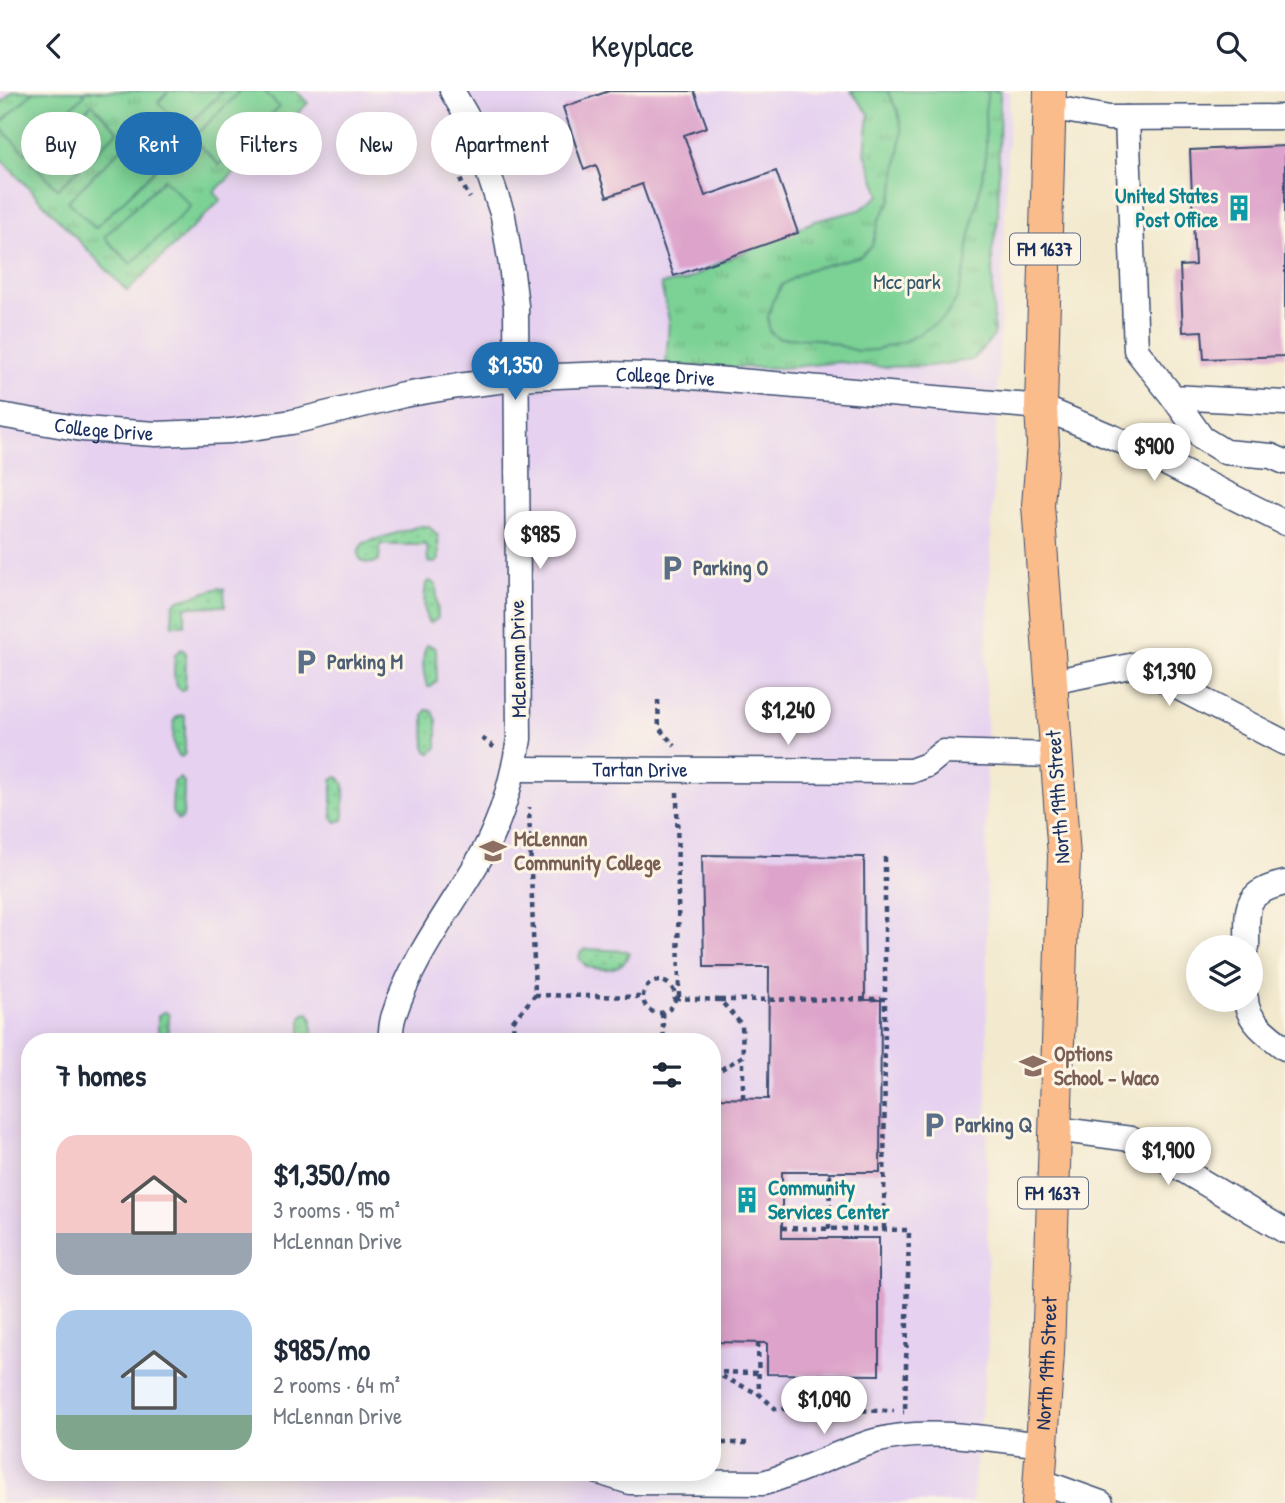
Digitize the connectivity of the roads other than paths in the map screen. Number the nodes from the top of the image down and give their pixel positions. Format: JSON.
{"nodes":[{"id":1,"x":452,"y":91,"type":"edge"},
{"id":2,"x":1050,"y":99,"type":"edge"},
{"id":3,"x":1285,"y":117,"type":"edge"},
{"id":4,"x":1127,"y":118,"type":"junction"},
{"id":5,"x":516,"y":379,"type":"junction"},
{"id":6,"x":1173,"y":397,"type":"junction"},
{"id":7,"x":1285,"y":403,"type":"edge"},
{"id":8,"x":1041,"y":407,"type":"junction"},
{"id":9,"x":0,"y":415,"type":"edge"},
{"id":10,"x":1285,"y":462,"type":"edge"},
{"id":11,"x":1285,"y":523,"type":"edge"},
{"id":12,"x":1051,"y":682,"type":"junction"},
{"id":13,"x":1285,"y":743,"type":"edge"},
{"id":14,"x":1056,"y":755,"type":"junction"},
{"id":15,"x":507,"y":760,"type":"junction"},
{"id":16,"x":1285,"y":883,"type":"edge"},
{"id":17,"x":1247,"y":935,"type":"edge"},
{"id":18,"x":1250,"y":1012,"type":"edge"},
{"id":19,"x":391,"y":1033,"type":"edge"},
{"id":20,"x":1285,"y":1048,"type":"edge"},
{"id":21,"x":1055,"y":1129,"type":"junction"},
{"id":22,"x":1285,"y":1231,"type":"edge"},
{"id":23,"x":1042,"y":1445,"type":"junction"},
{"id":24,"x":627,"y":1481,"type":"edge"},
{"id":25,"x":1039,"y":1492,"type":"edge"},
{"id":26,"x":1101,"y":1503,"type":"edge"}],
"edges":[{"from":1,"to":5,"type":"street","name":"McLennan Drive"},
{"from":2,"to":4,"type":"street"},
{"from":2,"to":8,"type":"main road","name":"North 19th Street","number":"FM 1637"},
{"from":3,"to":4,"type":"street"},
{"from":4,"to":6,"type":"street"},
{"from":5,"to":8,"type":"street","name":"College Drive"},
{"from":5,"to":9,"type":"street","name":"College Drive"},
{"from":5,"to":15,"type":"street","name":"McLennan Drive"},
{"from":6,"to":7,"type":"street"},
{"from":6,"to":10,"type":"street"},
{"from":8,"to":11,"type":"street","name":"College Drive"},
{"from":8,"to":12,"type":"main road","name":"North 19th Street","number":"FM 1637"},
{"from":12,"to":13,"type":"street"},
{"from":12,"to":14,"type":"main road","name":"North 19th Street","number":"FM 1637"},
{"from":14,"to":15,"type":"street","name":"Tartan Drive"},
{"from":14,"to":21,"type":"main road","name":"North 19th Street","number":"FM 1637"},
{"from":15,"to":19,"type":"street","name":"McLennan Drive"},
{"from":16,"to":17,"type":"street"},
{"from":18,"to":20,"type":"street"},
{"from":21,"to":22,"type":"street"},
{"from":21,"to":23,"type":"main road","name":"North 19th Street","number":"FM 1637"},
{"from":23,"to":24,"type":"street"},
{"from":23,"to":25,"type":"main road","name":"North 19th Street","number":"FM 1637"},
{"from":25,"to":26,"type":"street"}]}
